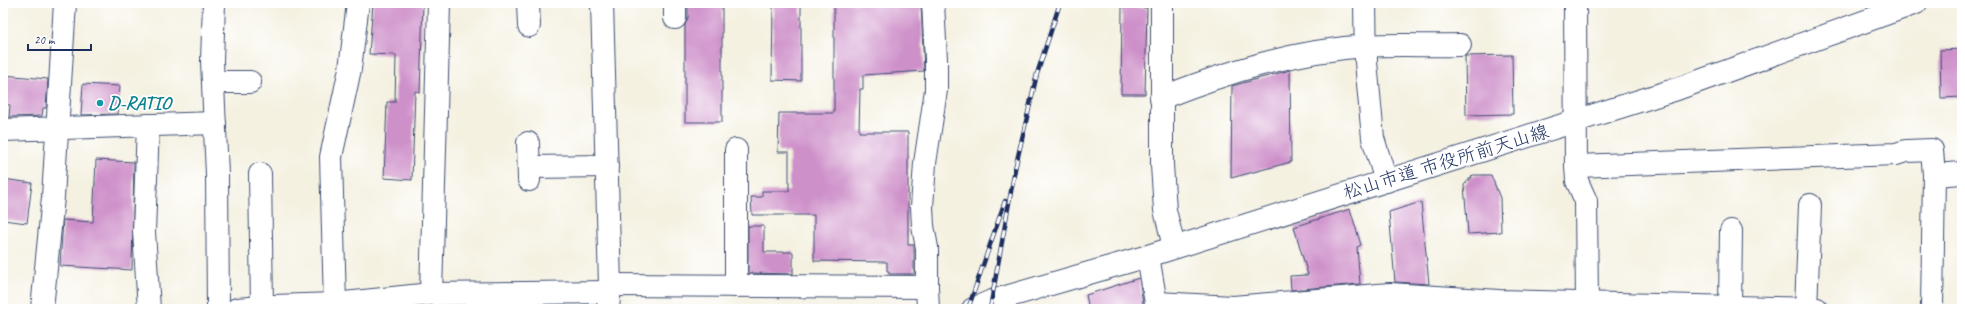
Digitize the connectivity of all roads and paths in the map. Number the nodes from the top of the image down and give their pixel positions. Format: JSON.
{"nodes":[{"id":1,"x":65,"y":3,"type":"edge"},
{"id":2,"x":214,"y":3,"type":"edge"},
{"id":3,"x":358,"y":3,"type":"edge"},
{"id":4,"x":439,"y":3,"type":"edge"},
{"id":5,"x":528,"y":3,"type":"edge"},
{"id":6,"x":602,"y":3,"type":"edge"},
{"id":7,"x":933,"y":3,"type":"edge"},
{"id":8,"x":1162,"y":3,"type":"edge"},
{"id":9,"x":1365,"y":3,"type":"edge"},
{"id":10,"x":1574,"y":3,"type":"edge"},
{"id":11,"x":1914,"y":3,"type":"edge"},
{"id":12,"x":529,"y":26,"type":"dead end"},
{"id":13,"x":1460,"y":45,"type":"dead end"},
{"id":14,"x":1366,"y":46,"type":"junction"},
{"id":15,"x":213,"y":82,"type":"junction"},
{"id":16,"x":250,"y":82,"type":"dead end"},
{"id":17,"x":1162,"y":98,"type":"junction"},
{"id":18,"x":1576,"y":121,"type":"junction"},
{"id":19,"x":215,"y":123,"type":"junction"},
{"id":20,"x":148,"y":125,"type":"junction"},
{"id":21,"x":56,"y":128,"type":"junction"},
{"id":22,"x":3,"y":130,"type":"edge"},
{"id":23,"x":528,"y":143,"type":"dead end"},
{"id":24,"x":736,"y":150,"type":"dead end"},
{"id":25,"x":607,"y":166,"type":"junction"},
{"id":26,"x":1576,"y":166,"type":"junction"},
{"id":27,"x":1962,"y":173,"type":"edge"},
{"id":28,"x":260,"y":174,"type":"dead end"},
{"id":29,"x":1934,"y":175,"type":"junction"},
{"id":30,"x":1386,"y":181,"type":"junction"},
{"id":31,"x":1810,"y":205,"type":"dead end"},
{"id":32,"x":1731,"y":231,"type":"dead end"},
{"id":33,"x":1174,"y":248,"type":"junction"},
{"id":34,"x":1148,"y":256,"type":"junction"},
{"id":35,"x":736,"y":286,"type":"junction"},
{"id":36,"x":928,"y":287,"type":"junction"},
{"id":37,"x":431,"y":294,"type":"junction"},
{"id":38,"x":609,"y":295,"type":"edge"},
{"id":39,"x":1587,"y":303,"type":"junction"},
{"id":40,"x":335,"y":304,"type":"junction"},
{"id":41,"x":1157,"y":306,"type":"edge"},
{"id":42,"x":262,"y":307,"type":"junction"},
{"id":43,"x":1730,"y":307,"type":"junction"},
{"id":44,"x":1234,"y":308,"type":"edge"},
{"id":45,"x":1752,"y":308,"type":"edge"},
{"id":46,"x":42,"y":309,"type":"edge"},
{"id":47,"x":149,"y":309,"type":"edge"},
{"id":48,"x":218,"y":309,"type":"edge"},
{"id":49,"x":237,"y":309,"type":"edge"},
{"id":50,"x":928,"y":309,"type":"edge"},
{"id":51,"x":973,"y":309,"type":"edge"},
{"id":52,"x":1806,"y":309,"type":"edge"},
{"id":53,"x":1817,"y":309,"type":"edge"},
{"id":54,"x":1932,"y":309,"type":"edge"}],
"edges":[{"from":1,"to":21,"type":"street"},
{"from":2,"to":15,"type":"street"},
{"from":3,"to":40,"type":"street"},
{"from":4,"to":37,"type":"street"},
{"from":5,"to":12,"type":"street"},
{"from":6,"to":25,"type":"street"},
{"from":7,"to":36,"type":"street"},
{"from":8,"to":17,"type":"street"},
{"from":9,"to":14,"type":"street"},
{"from":10,"to":18,"type":"street"},
{"from":11,"to":18,"type":"street","name":"松山市道 市役所前天山線"},
{"from":13,"to":14,"type":"street"},
{"from":14,"to":17,"type":"street"},
{"from":14,"to":30,"type":"street"},
{"from":15,"to":16,"type":"street"},
{"from":15,"to":19,"type":"street"},
{"from":17,"to":33,"type":"street"},
{"from":18,"to":26,"type":"street"},
{"from":18,"to":30,"type":"street","name":"松山市道 市役所前天山線"},
{"from":19,"to":20,"type":"street"},
{"from":19,"to":48,"type":"street"},
{"from":20,"to":21,"type":"street"},
{"from":20,"to":47,"type":"street"},
{"from":21,"to":22,"type":"street"},
{"from":21,"to":46,"type":"street"},
{"from":23,"to":25,"type":"street"},
{"from":24,"to":35,"type":"street"},
{"from":25,"to":38,"type":"street"},
{"from":26,"to":29,"type":"street"},
{"from":26,"to":39,"type":"street"},
{"from":27,"to":29,"type":"street"},
{"from":28,"to":42,"type":"street"},
{"from":29,"to":54,"type":"street"},
{"from":30,"to":33,"type":"street","name":"松山市道 市役所前天山線"},
{"from":31,"to":52,"type":"street"},
{"from":32,"to":43,"type":"street"},
{"from":33,"to":34,"type":"street","name":"松山市道 市役所前天山線"},
{"from":34,"to":41,"type":"street"},
{"from":34,"to":51,"type":"street","name":"松山市道 市役所前天山線"},
{"from":35,"to":36,"type":"street"},
{"from":35,"to":38,"type":"street"},
{"from":36,"to":50,"type":"street"},
{"from":37,"to":38,"type":"street"},
{"from":37,"to":40,"type":"street"},
{"from":39,"to":43,"type":"street"},
{"from":39,"to":44,"type":"street"},
{"from":40,"to":42,"type":"street"},
{"from":41,"to":44,"type":"street"},
{"from":42,"to":49,"type":"street"},
{"from":43,"to":45,"type":"street"},
{"from":45,"to":52,"type":"street"},
{"from":52,"to":53,"type":"street"}]}
